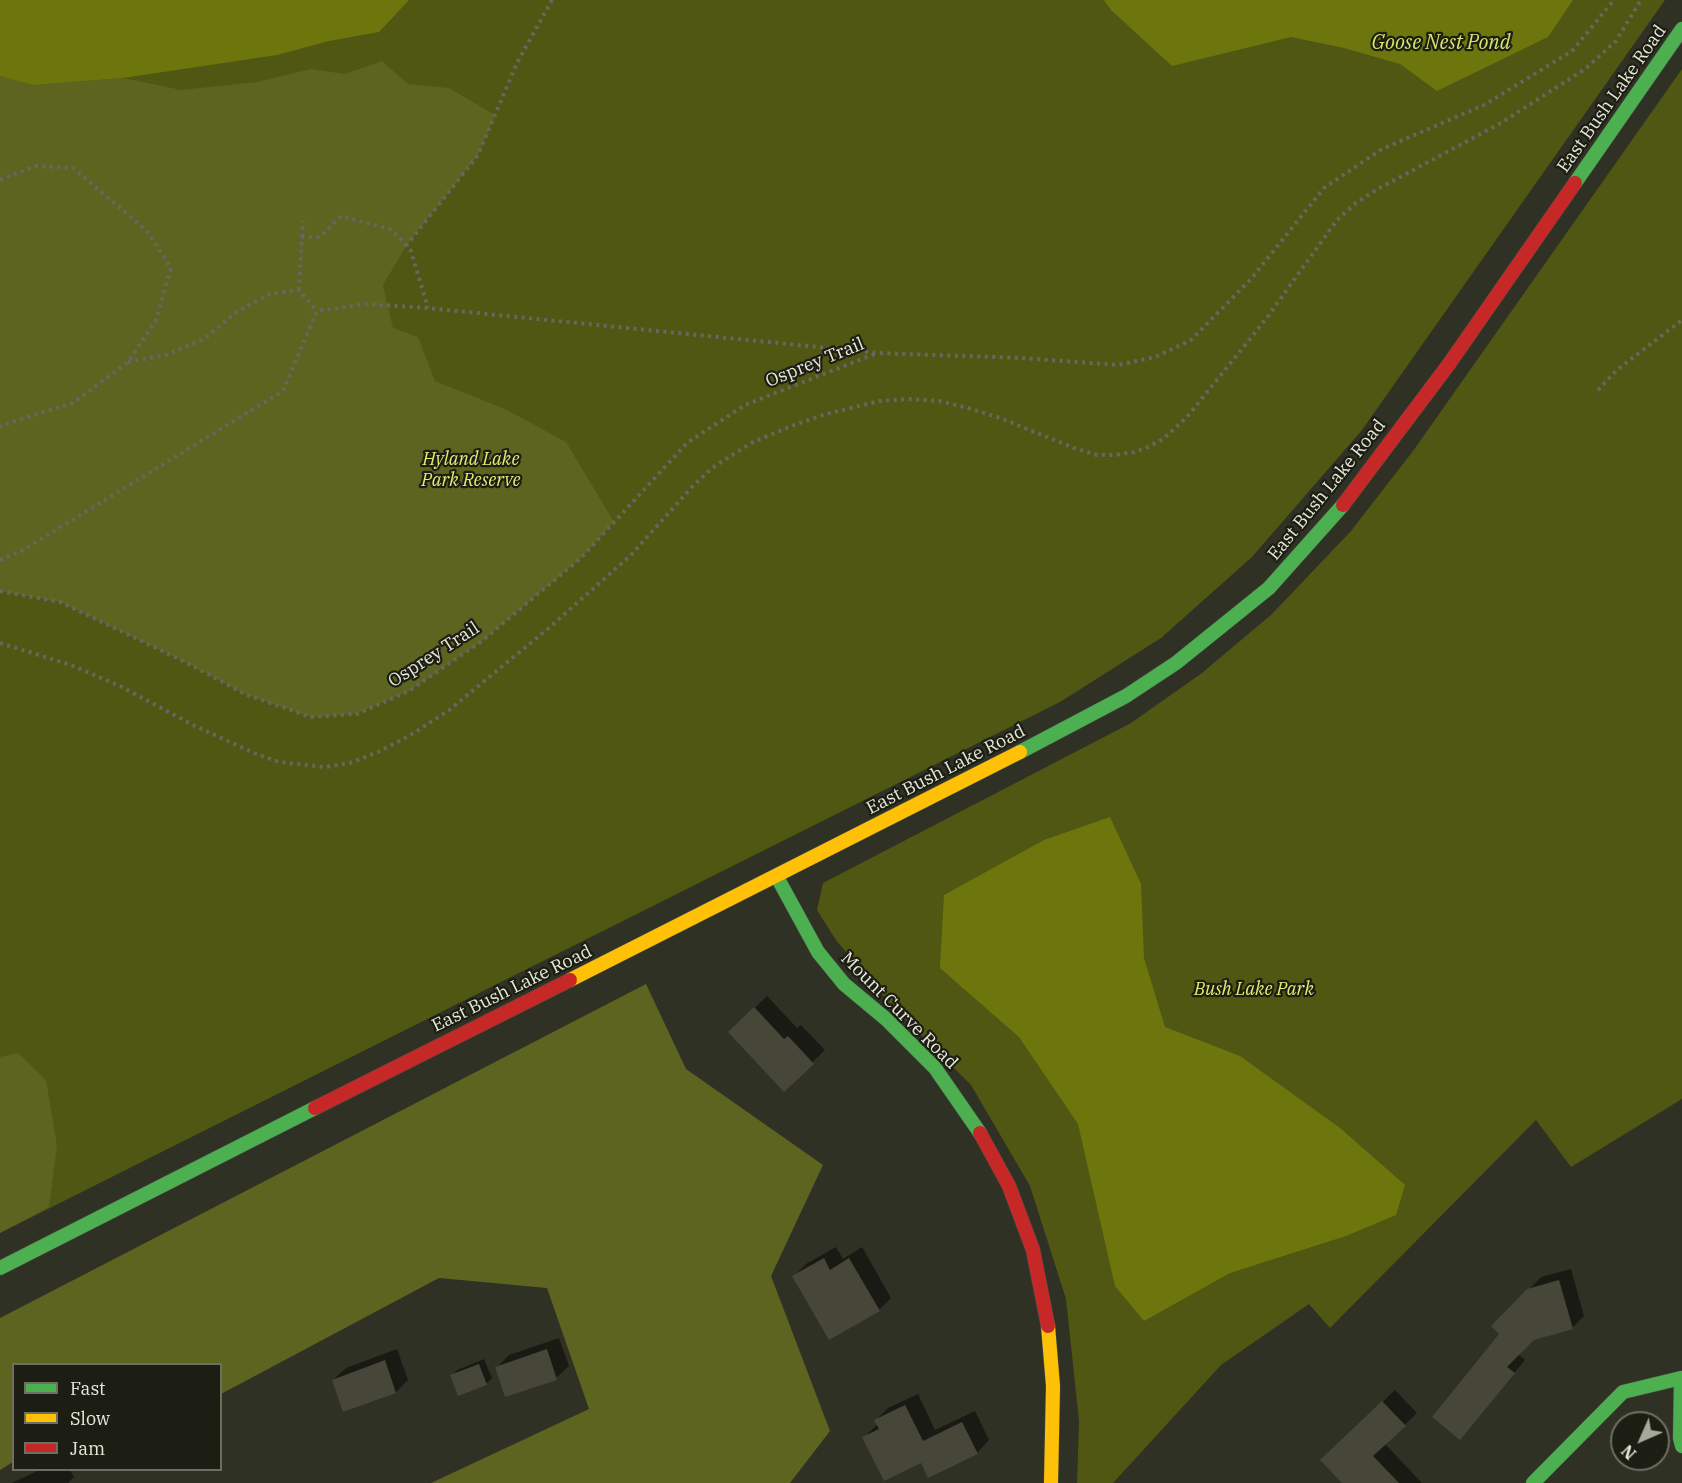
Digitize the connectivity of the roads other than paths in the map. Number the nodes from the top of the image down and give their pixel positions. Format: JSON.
{"nodes":[{"id":1,"x":1682,"y":29,"type":"edge"},
{"id":2,"x":777,"y":878,"type":"junction"},
{"id":3,"x":0,"y":1268,"type":"edge"},
{"id":4,"x":1681,"y":1378,"type":"edge"},
{"id":5,"x":1682,"y":1446,"type":"edge"},
{"id":6,"x":1051,"y":1483,"type":"edge"},
{"id":7,"x":1533,"y":1483,"type":"edge"}],
"edges":[{"from":1,"to":2,"type":"street","name":"East Bush Lake Road"},
{"from":2,"to":3,"type":"street","name":"East Bush Lake Road"},
{"from":2,"to":6,"type":"street","name":"Mount Curve Road"},
{"from":4,"to":5,"type":"street"},
{"from":4,"to":7,"type":"street"}]}
